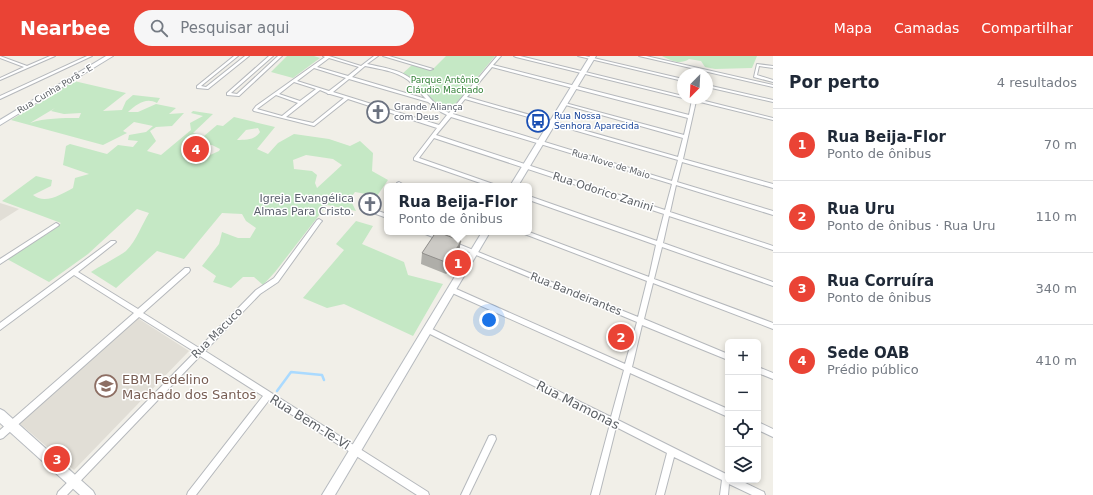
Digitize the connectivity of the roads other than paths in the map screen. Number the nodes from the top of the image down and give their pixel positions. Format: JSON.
{"nodes":[{"id":1,"x":52,"y":56,"type":"edge"},
{"id":2,"x":90,"y":56,"type":"edge"},
{"id":3,"x":110,"y":56,"type":"edge"},
{"id":4,"x":236,"y":56,"type":"edge"},
{"id":5,"x":247,"y":56,"type":"edge"},
{"id":6,"x":271,"y":56,"type":"edge"},
{"id":7,"x":280,"y":56,"type":"edge"},
{"id":8,"x":376,"y":56,"type":"edge"},
{"id":9,"x":385,"y":56,"type":"edge"},
{"id":10,"x":499,"y":56,"type":"edge"},
{"id":11,"x":516,"y":56,"type":"edge"},
{"id":12,"x":580,"y":56,"type":"edge"},
{"id":13,"x":641,"y":56,"type":"edge"},
{"id":14,"x":0,"y":57,"type":"edge"},
{"id":15,"x":326,"y":57,"type":"edge"},
{"id":16,"x":592,"y":57,"type":"edge"},
{"id":17,"x":364,"y":66,"type":"junction"},
{"id":18,"x":491,"y":66,"type":"junction"},
{"id":19,"x":27,"y":67,"type":"junction"},
{"id":20,"x":314,"y":67,"type":"junction"},
{"id":21,"x":773,"y":67,"type":"edge"},
{"id":22,"x":688,"y":68,"type":"edge"},
{"id":23,"x":431,"y":69,"type":"dead end"},
{"id":24,"x":583,"y":72,"type":"junction"},
{"id":25,"x":713,"y":74,"type":"edge"},
{"id":26,"x":348,"y":78,"type":"junction"},
{"id":27,"x":677,"y":78,"type":"edge"},
{"id":28,"x":0,"y":79,"type":"edge"},
{"id":29,"x":740,"y":79,"type":"junction"},
{"id":30,"x":294,"y":81,"type":"junction"},
{"id":31,"x":773,"y":81,"type":"edge"},
{"id":32,"x":773,"y":86,"type":"edge"},
{"id":33,"x":574,"y":87,"type":"junction"},
{"id":34,"x":713,"y":87,"type":"edge"},
{"id":35,"x":319,"y":89,"type":"junction"},
{"id":36,"x":329,"y":92,"type":"junction"},
{"id":37,"x":738,"y":92,"type":"junction"},
{"id":38,"x":276,"y":94,"type":"junction"},
{"id":39,"x":677,"y":95,"type":"edge"},
{"id":40,"x":0,"y":98,"type":"edge"},
{"id":41,"x":347,"y":98,"type":"junction"},
{"id":42,"x":465,"y":98,"type":"junction"},
{"id":43,"x":773,"y":100,"type":"edge"},
{"id":44,"x":429,"y":101,"type":"junction"},
{"id":45,"x":301,"y":103,"type":"junction"},
{"id":46,"x":713,"y":103,"type":"edge"},
{"id":47,"x":564,"y":104,"type":"junction"},
{"id":48,"x":692,"y":104,"type":"edge"},
{"id":49,"x":450,"y":115,"type":"junction"},
{"id":50,"x":283,"y":117,"type":"junction"},
{"id":51,"x":690,"y":117,"type":"junction"},
{"id":52,"x":773,"y":119,"type":"edge"},
{"id":53,"x":0,"y":122,"type":"edge"},
{"id":54,"x":553,"y":122,"type":"junction"},
{"id":55,"x":440,"y":127,"type":"junction"},
{"id":56,"x":433,"y":136,"type":"junction"},
{"id":57,"x":686,"y":137,"type":"junction"},
{"id":58,"x":540,"y":142,"type":"junction"},
{"id":59,"x":681,"y":158,"type":"junction"},
{"id":60,"x":526,"y":166,"type":"junction"},
{"id":61,"x":485,"y":183,"type":"edge"},
{"id":62,"x":516,"y":183,"type":"edge"},
{"id":63,"x":674,"y":183,"type":"junction"},
{"id":64,"x":773,"y":186,"type":"edge"},
{"id":65,"x":532,"y":199,"type":"edge"},
{"id":66,"x":378,"y":212,"type":"dead end"},
{"id":67,"x":667,"y":212,"type":"junction"},
{"id":68,"x":773,"y":213,"type":"edge"},
{"id":69,"x":384,"y":215,"type":"edge"},
{"id":70,"x":319,"y":221,"type":"dead end"},
{"id":71,"x":56,"y":225,"type":"dead end"},
{"id":72,"x":432,"y":235,"type":"edge"},
{"id":73,"x":484,"y":235,"type":"edge"},
{"id":74,"x":532,"y":235,"type":"edge"},
{"id":75,"x":113,"y":242,"type":"dead end"},
{"id":76,"x":659,"y":244,"type":"junction"},
{"id":77,"x":773,"y":248,"type":"edge"},
{"id":78,"x":474,"y":252,"type":"junction"},
{"id":79,"x":0,"y":262,"type":"edge"},
{"id":80,"x":187,"y":270,"type":"dead end"},
{"id":81,"x":74,"y":272,"type":"junction"},
{"id":82,"x":651,"y":279,"type":"junction"},
{"id":83,"x":773,"y":284,"type":"edge"},
{"id":84,"x":452,"y":290,"type":"junction"},
{"id":85,"x":139,"y":312,"type":"junction"},
{"id":86,"x":639,"y":320,"type":"junction"},
{"id":87,"x":773,"y":326,"type":"edge"},
{"id":88,"x":0,"y":327,"type":"edge"},
{"id":89,"x":428,"y":330,"type":"junction"},
{"id":90,"x":199,"y":351,"type":"junction"},
{"id":91,"x":725,"y":356,"type":"edge"},
{"id":92,"x":628,"y":368,"type":"junction"},
{"id":93,"x":761,"y":371,"type":"edge"},
{"id":94,"x":773,"y":376,"type":"edge"},
{"id":95,"x":268,"y":396,"type":"junction"},
{"id":96,"x":725,"y":412,"type":"edge"},
{"id":97,"x":0,"y":415,"type":"edge"},
{"id":98,"x":614,"y":423,"type":"junction"},
{"id":99,"x":11,"y":425,"type":"junction"},
{"id":100,"x":761,"y":427,"type":"edge"},
{"id":101,"x":773,"y":433,"type":"edge"},
{"id":102,"x":0,"y":435,"type":"edge"},
{"id":103,"x":492,"y":439,"type":"dead end"},
{"id":104,"x":355,"y":451,"type":"junction"},
{"id":105,"x":672,"y":451,"type":"junction"},
{"id":106,"x":725,"y":478,"type":"edge"},
{"id":107,"x":74,"y":482,"type":"junction"},
{"id":108,"x":727,"y":483,"type":"edge"},
{"id":109,"x":736,"y":483,"type":"edge"},
{"id":110,"x":61,"y":495,"type":"edge"},
{"id":111,"x":89,"y":495,"type":"edge"},
{"id":112,"x":191,"y":495,"type":"edge"},
{"id":113,"x":328,"y":495,"type":"edge"},
{"id":114,"x":425,"y":495,"type":"edge"},
{"id":115,"x":465,"y":495,"type":"edge"},
{"id":116,"x":594,"y":495,"type":"edge"},
{"id":117,"x":660,"y":495,"type":"edge"},
{"id":118,"x":724,"y":495,"type":"edge"},
{"id":119,"x":761,"y":495,"type":"edge"}],
"edges":[{"from":1,"to":19,"type":"street"},
{"from":2,"to":40,"type":"street"},
{"from":3,"to":53,"type":"street","name":"Rua Cunha Porã - E"},
{"from":4,"to":5,"type":"street"},
{"from":6,"to":7,"type":"street"},
{"from":8,"to":17,"type":"street"},
{"from":9,"to":23,"type":"street"},
{"from":10,"to":18,"type":"street"},
{"from":11,"to":24,"type":"street"},
{"from":12,"to":16,"type":"street"},
{"from":13,"to":22,"type":"street"},
{"from":14,"to":19,"type":"street"},
{"from":15,"to":17,"type":"street"},
{"from":15,"to":20,"type":"street"},
{"from":16,"to":24,"type":"street"},
{"from":16,"to":27,"type":"street"},
{"from":17,"to":26,"type":"street"},
{"from":17,"to":44,"type":"street"},
{"from":18,"to":33,"type":"street"},
{"from":18,"to":42,"type":"street"},
{"from":19,"to":28,"type":"street"},
{"from":20,"to":26,"type":"street"},
{"from":20,"to":30,"type":"street"},
{"from":21,"to":31,"type":"street"},
{"from":24,"to":33,"type":"street"},
{"from":24,"to":39,"type":"street"},
{"from":25,"to":29,"type":"street"},
{"from":26,"to":36,"type":"street"},
{"from":26,"to":44,"type":"street"},
{"from":29,"to":32,"type":"street"},
{"from":29,"to":37,"type":"street"},
{"from":30,"to":35,"type":"street"},
{"from":30,"to":38,"type":"street"},
{"from":33,"to":47,"type":"street"},
{"from":33,"to":51,"type":"street"},
{"from":34,"to":37,"type":"street"},
{"from":35,"to":36,"type":"street"},
{"from":35,"to":45,"type":"street"},
{"from":36,"to":41,"type":"street"},
{"from":37,"to":43,"type":"street"},
{"from":38,"to":45,"type":"street"},
{"from":38,"to":50,"type":"street"},
{"from":41,"to":50,"type":"street"},
{"from":41,"to":55,"type":"street"},
{"from":42,"to":49,"type":"street"},
{"from":42,"to":54,"type":"street"},
{"from":44,"to":49,"type":"street","name":"Rua Nove de Maio"},
{"from":45,"to":50,"type":"street"},
{"from":46,"to":52,"type":"street"},
{"from":47,"to":54,"type":"street"},
{"from":47,"to":57,"type":"street"},
{"from":48,"to":51,"type":"street"},
{"from":49,"to":55,"type":"street"},
{"from":49,"to":58,"type":"street","name":"Rua Nove de Maio"},
{"from":51,"to":57,"type":"street"},
{"from":54,"to":58,"type":"street"},
{"from":54,"to":59,"type":"street"},
{"from":55,"to":56,"type":"street"},
{"from":56,"to":60,"type":"street","name":"Rua Odorico Zanini"},
{"from":56,"to":61,"type":"street"},
{"from":57,"to":59,"type":"street"},
{"from":58,"to":60,"type":"street"},
{"from":58,"to":63,"type":"street","name":"Rua Nove de Maio"},
{"from":59,"to":63,"type":"street"},
{"from":59,"to":64,"type":"street"},
{"from":60,"to":62,"type":"street"},
{"from":60,"to":67,"type":"street","name":"Rua Odorico Zanini"},
{"from":63,"to":67,"type":"street"},
{"from":63,"to":68,"type":"street","name":"Rua Nove de Maio"},
{"from":65,"to":76,"type":"street"},
{"from":66,"to":69,"type":"street"},
{"from":67,"to":76,"type":"street"},
{"from":67,"to":77,"type":"street","name":"Rua Odorico Zanini"},
{"from":70,"to":90,"type":"street","name":"Rua Macuco"},
{"from":71,"to":79,"type":"street"},
{"from":72,"to":78,"type":"street","name":"Rua Bandeirantes"},
{"from":73,"to":78,"type":"street"},
{"from":74,"to":82,"type":"street"},
{"from":75,"to":81,"type":"street"},
{"from":76,"to":82,"type":"street"},
{"from":76,"to":83,"type":"street"},
{"from":78,"to":84,"type":"street"},
{"from":78,"to":86,"type":"street","name":"Rua Bandeirantes"},
{"from":80,"to":85,"type":"street"},
{"from":81,"to":85,"type":"street","name":"Rua Bem-Te-Vi"},
{"from":81,"to":88,"type":"street"},
{"from":82,"to":86,"type":"street"},
{"from":82,"to":87,"type":"street"},
{"from":84,"to":89,"type":"street"},
{"from":84,"to":92,"type":"street"},
{"from":85,"to":90,"type":"street","name":"Rua Bem-Te-Vi"},
{"from":85,"to":99,"type":"street"},
{"from":86,"to":91,"type":"street","name":"Rua Bandeirantes"},
{"from":86,"to":92,"type":"street"},
{"from":89,"to":98,"type":"street","name":"Rua Mamonas"},
{"from":89,"to":104,"type":"street"},
{"from":90,"to":95,"type":"street","name":"Rua Bem-Te-Vi"},
{"from":90,"to":107,"type":"street","name":"Rua Macuco"},
{"from":92,"to":96,"type":"street"},
{"from":92,"to":98,"type":"street"},
{"from":93,"to":94,"type":"street"},
{"from":95,"to":104,"type":"street","name":"Rua Bem-Te-Vi"},
{"from":95,"to":112,"type":"street"},
{"from":97,"to":99,"type":"street"},
{"from":98,"to":105,"type":"street","name":"Rua Mamonas"},
{"from":98,"to":116,"type":"street"},
{"from":99,"to":102,"type":"street"},
{"from":99,"to":107,"type":"street"},
{"from":100,"to":101,"type":"street"},
{"from":103,"to":115,"type":"street"},
{"from":104,"to":113,"type":"street"},
{"from":104,"to":114,"type":"street","name":"Rua Bem-Te-Vi"},
{"from":105,"to":106,"type":"street","name":"Rua Mamonas"},
{"from":105,"to":117,"type":"street"},
{"from":107,"to":110,"type":"street","name":"Rua Macuco"},
{"from":107,"to":111,"type":"street"},
{"from":108,"to":118,"type":"street"},
{"from":109,"to":119,"type":"street","name":"Rua Mamonas"}]}
